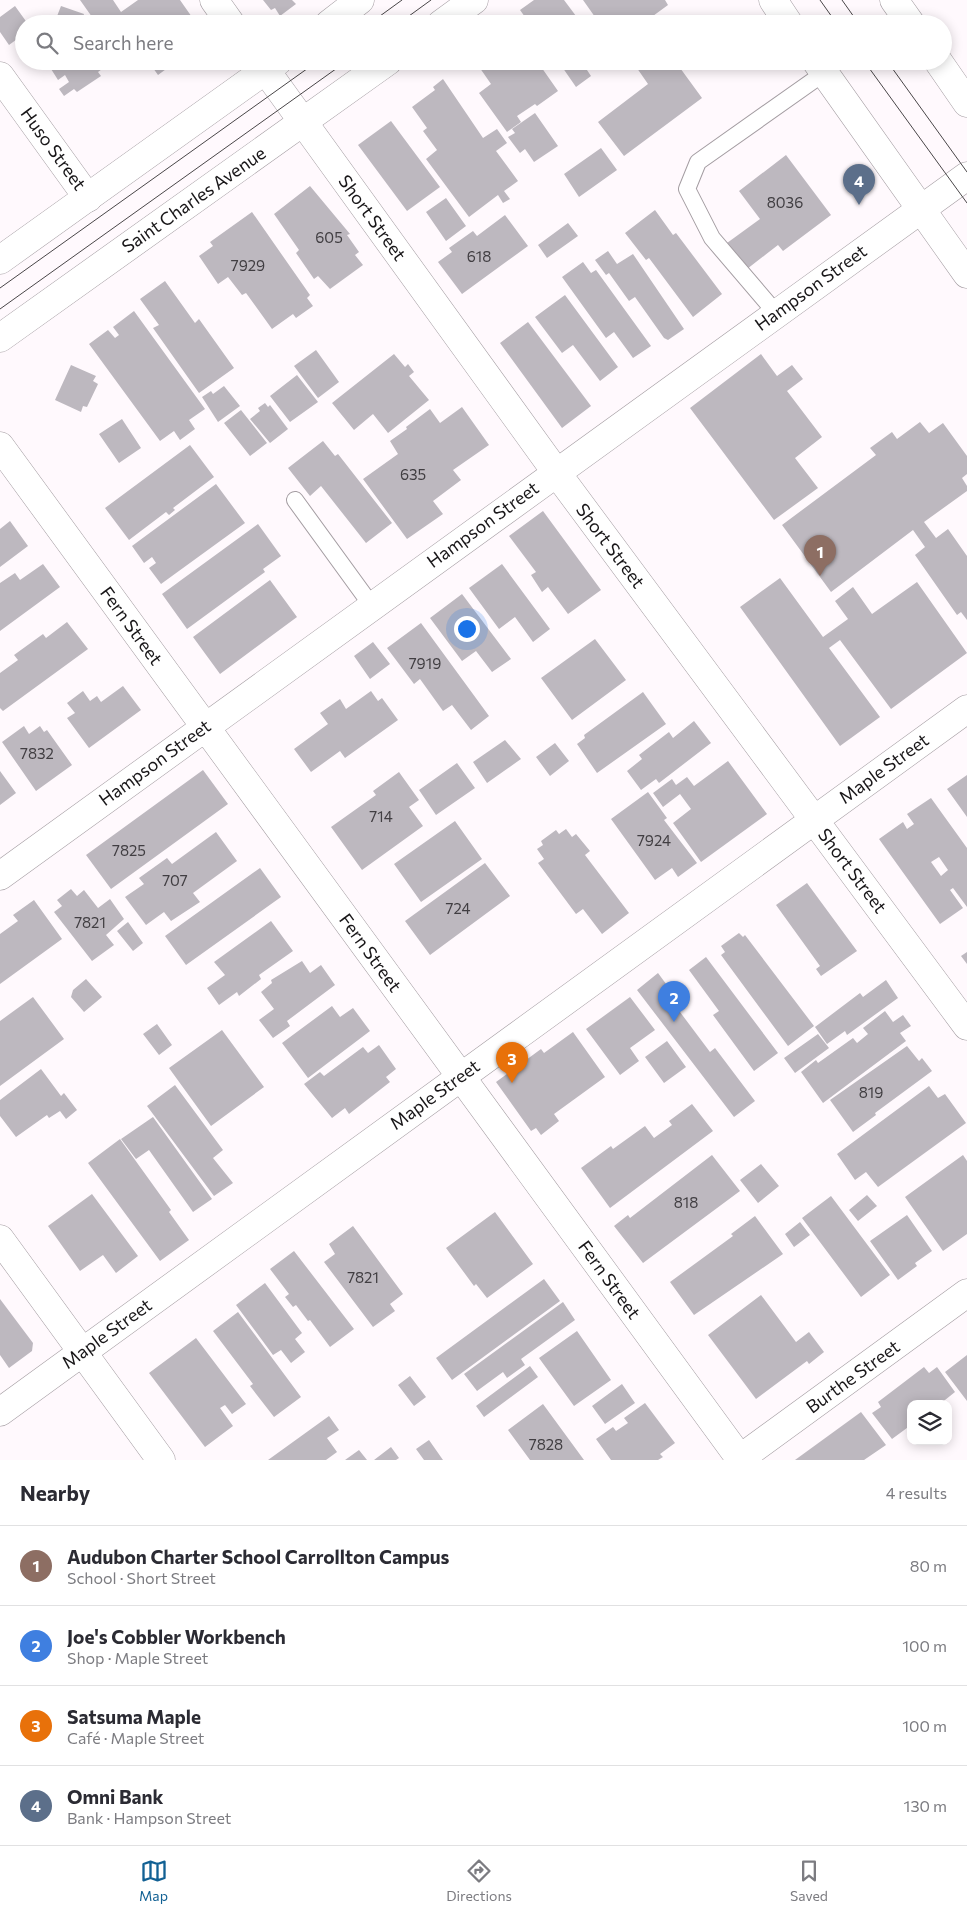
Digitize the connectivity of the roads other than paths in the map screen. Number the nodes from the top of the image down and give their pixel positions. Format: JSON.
{"nodes":[{"id":1,"x":214,"y":0,"type":"edge"},
{"id":2,"x":360,"y":0,"type":"edge"},
{"id":3,"x":474,"y":0,"type":"edge"},
{"id":4,"x":773,"y":0,"type":"edge"},
{"id":5,"x":894,"y":0,"type":"edge"},
{"id":6,"x":225,"y":15,"type":"edge"},
{"id":7,"x":341,"y":15,"type":"edge"},
{"id":8,"x":453,"y":15,"type":"edge"},
{"id":9,"x":783,"y":15,"type":"edge"},
{"id":10,"x":905,"y":15,"type":"edge"},
{"id":11,"x":259,"y":70,"type":"edge"},
{"id":12,"x":271,"y":70,"type":"edge"},
{"id":13,"x":376,"y":70,"type":"edge"},
{"id":14,"x":816,"y":70,"type":"edge"},
{"id":15,"x":822,"y":70,"type":"edge"},
{"id":16,"x":944,"y":70,"type":"edge"},
{"id":17,"x":0,"y":76,"type":"edge"},
{"id":18,"x":967,"y":103,"type":"edge"},
{"id":19,"x":303,"y":123,"type":"junction"},
{"id":20,"x":967,"y":176,"type":"edge"},
{"id":21,"x":88,"y":198,"type":"junction"},
{"id":22,"x":920,"y":210,"type":"junction"},
{"id":23,"x":0,"y":260,"type":"edge"},
{"id":24,"x":967,"y":274,"type":"edge"},
{"id":25,"x":776,"y":313,"type":"junction"},
{"id":26,"x":0,"y":338,"type":"edge"},
{"id":27,"x":0,"y":446,"type":"edge"},
{"id":28,"x":556,"y":472,"type":"junction"},
{"id":29,"x":295,"y":500,"type":"dead end"},
{"id":30,"x":372,"y":606,"type":"junction"},
{"id":31,"x":967,"y":709,"type":"edge"},
{"id":32,"x":205,"y":727,"type":"junction"},
{"id":33,"x":813,"y":819,"type":"junction"},
{"id":34,"x":0,"y":876,"type":"edge"},
{"id":35,"x":967,"y":1026,"type":"edge"},
{"id":36,"x":460,"y":1076,"type":"junction"},
{"id":37,"x":0,"y":1239,"type":"edge"},
{"id":38,"x":967,"y":1293,"type":"edge"},
{"id":39,"x":82,"y":1352,"type":"junction"},
{"id":40,"x":0,"y":1412,"type":"edge"},
{"id":41,"x":161,"y":1460,"type":"edge"},
{"id":42,"x":740,"y":1460,"type":"edge"}],
"edges":[{"from":1,"to":6,"type":"street"},
{"from":2,"to":7,"type":"street"},
{"from":3,"to":8,"type":"street"},
{"from":4,"to":9,"type":"street"},
{"from":5,"to":10,"type":"street"},
{"from":11,"to":21,"type":"street"},
{"from":12,"to":19,"type":"street","name":"Short Street"},
{"from":13,"to":19,"type":"street","name":"Saint Charles Avenue"},
{"from":14,"to":25,"type":"lane"},
{"from":15,"to":22,"type":"street"},
{"from":16,"to":18,"type":"street"},
{"from":17,"to":21,"type":"street","name":"Huso Street"},
{"from":19,"to":26,"type":"street","name":"Saint Charles Avenue"},
{"from":19,"to":28,"type":"street","name":"Short Street"},
{"from":20,"to":22,"type":"street","name":"Hampson Street"},
{"from":21,"to":23,"type":"street"},
{"from":22,"to":24,"type":"street"},
{"from":22,"to":25,"type":"street","name":"Hampson Street"},
{"from":25,"to":28,"type":"street","name":"Hampson Street"},
{"from":27,"to":32,"type":"street","name":"Fern Street"},
{"from":28,"to":30,"type":"street","name":"Hampson Street"},
{"from":28,"to":33,"type":"street","name":"Short Street"},
{"from":29,"to":30,"type":"lane"},
{"from":30,"to":32,"type":"street","name":"Hampson Street"},
{"from":31,"to":33,"type":"street","name":"Maple Street"},
{"from":32,"to":34,"type":"street","name":"Hampson Street"},
{"from":32,"to":36,"type":"street","name":"Fern Street"},
{"from":33,"to":35,"type":"street","name":"Short Street"},
{"from":33,"to":36,"type":"street","name":"Maple Street"},
{"from":36,"to":39,"type":"street","name":"Maple Street"},
{"from":36,"to":42,"type":"street","name":"Fern Street"},
{"from":37,"to":39,"type":"street"},
{"from":38,"to":42,"type":"street","name":"Burthe Street"},
{"from":39,"to":40,"type":"street","name":"Maple Street"},
{"from":39,"to":41,"type":"street"}]}
